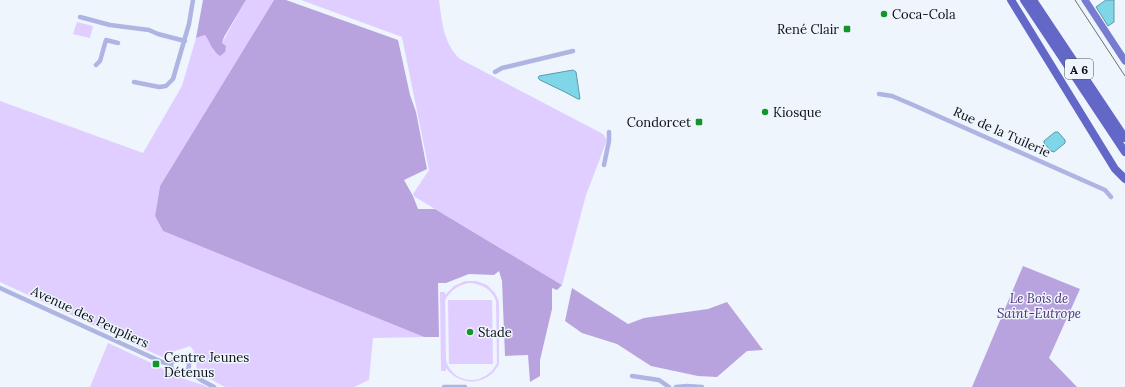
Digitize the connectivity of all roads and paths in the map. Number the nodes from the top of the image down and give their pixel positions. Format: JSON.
{"nodes":[{"id":1,"x":193,"y":0,"type":"edge"},
{"id":2,"x":1011,"y":0,"type":"edge"},
{"id":3,"x":1024,"y":0,"type":"edge"},
{"id":4,"x":1033,"y":0,"type":"edge"},
{"id":5,"x":1085,"y":0,"type":"edge"},
{"id":6,"x":80,"y":17,"type":"dead end"},
{"id":7,"x":185,"y":41,"type":"junction"},
{"id":8,"x":118,"y":43,"type":"dead end"},
{"id":9,"x":573,"y":51,"type":"dead end"},
{"id":10,"x":1125,"y":61,"type":"edge"},
{"id":11,"x":96,"y":66,"type":"dead end"},
{"id":12,"x":495,"y":72,"type":"dead end"},
{"id":13,"x":134,"y":82,"type":"dead end"},
{"id":14,"x":879,"y":94,"type":"dead end"},
{"id":15,"x":610,"y":132,"type":"dead end"},
{"id":16,"x":1125,"y":138,"type":"edge"},
{"id":17,"x":1125,"y":152,"type":"edge"},
{"id":18,"x":604,"y":165,"type":"dead end"},
{"id":19,"x":1115,"y":169,"type":"junction"},
{"id":20,"x":1125,"y":179,"type":"edge"},
{"id":21,"x":1125,"y":185,"type":"edge"},
{"id":22,"x":1111,"y":198,"type":"dead end"},
{"id":23,"x":0,"y":288,"type":"edge"},
{"id":24,"x":171,"y":364,"type":"junction"},
{"id":25,"x":188,"y":371,"type":"junction"},
{"id":26,"x":632,"y":376,"type":"dead end"},
{"id":27,"x":214,"y":387,"type":"edge"},
{"id":28,"x":444,"y":387,"type":"edge"},
{"id":29,"x":465,"y":387,"type":"edge"},
{"id":30,"x":669,"y":387,"type":"edge"},
{"id":31,"x":676,"y":387,"type":"edge"},
{"id":32,"x":702,"y":387,"type":"edge"}],
"edges":[{"from":1,"to":7,"type":"street"},
{"from":2,"to":19,"type":"highway"},
{"from":3,"to":17,"type":"highway","number":"A 6"},
{"from":4,"to":16,"type":"highway","number":"A 6"},
{"from":5,"to":10,"type":"main road"},
{"from":6,"to":7,"type":"street"},
{"from":7,"to":13,"type":"street"},
{"from":8,"to":11,"type":"street"},
{"from":9,"to":12,"type":"street"},
{"from":14,"to":22,"type":"street","name":"Rue de la Tuilerie"},
{"from":15,"to":18,"type":"street"},
{"from":19,"to":20,"type":"highway"},
{"from":19,"to":21,"type":"highway"},
{"from":23,"to":24,"type":"street","name":"Avenue des Peupliers"},
{"from":24,"to":25,"type":"street","name":"Avenue des Peupliers"},
{"from":24,"to":25,"type":"street","name":"Avenue des Peupliers"},
{"from":25,"to":27,"type":"street","name":"Avenue des Peupliers"},
{"from":26,"to":30,"type":"street"},
{"from":28,"to":29,"type":"street"},
{"from":31,"to":32,"type":"street"}]}
